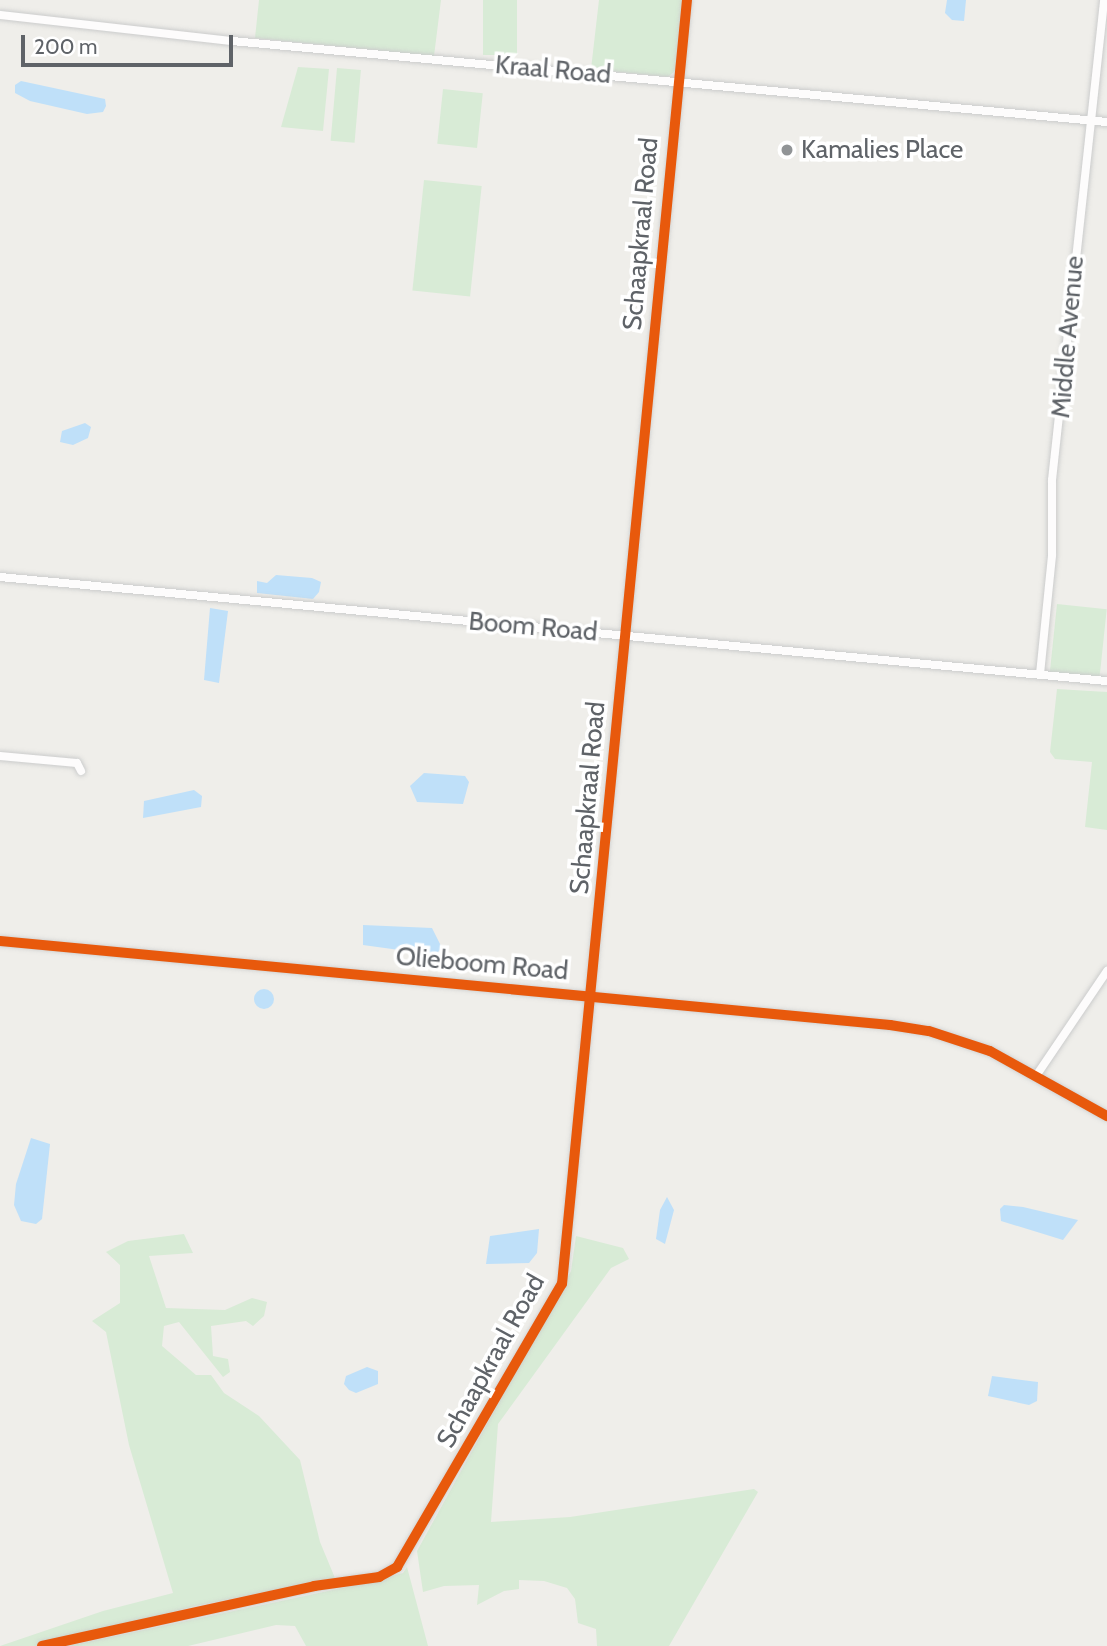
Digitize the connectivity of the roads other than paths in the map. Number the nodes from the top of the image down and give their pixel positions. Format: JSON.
{"nodes":[{"id":1,"x":687,"y":0,"type":"edge"},
{"id":2,"x":1104,"y":0,"type":"edge"},
{"id":3,"x":0,"y":15,"type":"edge"},
{"id":4,"x":679,"y":82,"type":"junction"},
{"id":5,"x":1091,"y":121,"type":"junction"},
{"id":6,"x":1107,"y":122,"type":"edge"},
{"id":7,"x":0,"y":577,"type":"edge"},
{"id":8,"x":626,"y":636,"type":"junction"},
{"id":9,"x":1040,"y":674,"type":"junction"},
{"id":10,"x":1107,"y":681,"type":"edge"},
{"id":11,"x":0,"y":757,"type":"edge"},
{"id":12,"x":81,"y":771,"type":"dead end"},
{"id":13,"x":0,"y":941,"type":"edge"},
{"id":14,"x":1107,"y":971,"type":"edge"},
{"id":15,"x":592,"y":997,"type":"junction"},
{"id":16,"x":1036,"y":1076,"type":"junction"},
{"id":17,"x":1107,"y":1116,"type":"edge"},
{"id":18,"x":43,"y":1646,"type":"edge"}],
"edges":[{"from":1,"to":4,"type":"street","name":"Schaapkraal Road"},
{"from":2,"to":5,"type":"street","name":"Middle Avenue"},
{"from":3,"to":4,"type":"street","name":"Kraal Road"},
{"from":4,"to":5,"type":"street","name":"Kraal Road"},
{"from":4,"to":8,"type":"street","name":"Schaapkraal Road"},
{"from":5,"to":6,"type":"street","name":"Kraal Road"},
{"from":5,"to":9,"type":"street","name":"Middle Avenue"},
{"from":7,"to":8,"type":"street","name":"Boom Road"},
{"from":8,"to":9,"type":"street","name":"Boom Road"},
{"from":8,"to":15,"type":"street","name":"Schaapkraal Road"},
{"from":9,"to":10,"type":"street","name":"Boom Road"},
{"from":11,"to":12,"type":"street"},
{"from":13,"to":15,"type":"street","name":"Olieboom Road"},
{"from":14,"to":16,"type":"street"},
{"from":15,"to":16,"type":"street","name":"Olieboom Road"},
{"from":15,"to":18,"type":"street","name":"Schaapkraal Road"},
{"from":16,"to":17,"type":"street","name":"Olieboom Road"}]}
